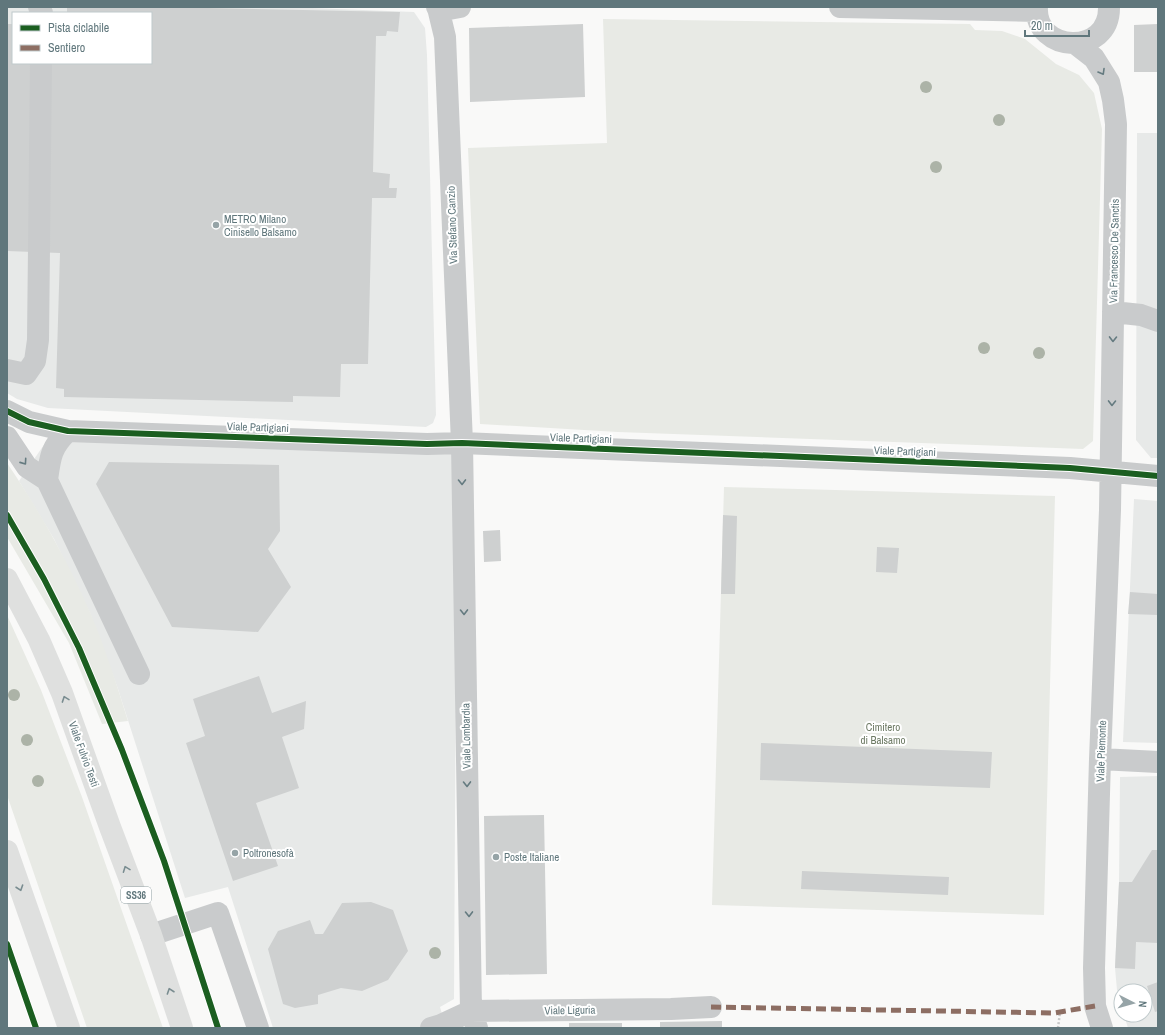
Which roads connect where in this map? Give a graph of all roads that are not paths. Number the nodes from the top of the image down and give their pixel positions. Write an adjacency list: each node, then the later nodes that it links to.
1 (438, 7): 2 (street); 14 (street, Via Stefano Canzio)
2 (460, 7)
3 (840, 7): 5 (street)
4 (1109, 7): 6 (street)
5 (1037, 9): 6 (street)
6 (1076, 44): 8 (street, Via Francesco De Sanctis, one-way to 8)
7 (41, 64): 10 (street)
8 (1113, 312): 9 (street); 15 (street, Via Francesco De Sanctis, one-way to 15)
9 (1158, 321)
10 (7, 370)
11 (7, 411): 12 (street, Viale Partigiani)
12 (68, 431): 14 (street, Viale Partigiani); 17 (street)
13 (7, 437): 17 (street, one-way to 17)
14 (462, 443): 15 (street, Viale Partigiani); 25 (street, Viale Lombardia, one-way to 25)
15 (1110, 472): 16 (street, Viale Partigiani); 20 (street, Viale Piemonte)
16 (1158, 476)
17 (47, 480): 19 (street)
18 (7, 579): 23 (highway, Viale Fulvio Testi / SS36, one-way to 18)
19 (139, 674)
20 (1100, 759): 21 (street); 30 (street, Viale Piemonte)
21 (1158, 762)
22 (7, 851): 26 (highway, one-way to 26)
23 (151, 935): 27 (highway, Viale Fulvio Testi / SS36, one-way to 23); 28 (street)
24 (712, 1007): 25 (street, Viale Liguria)
25 (474, 1020): 29 (street, Viale Liguria)
26 (64, 1027)
27 (182, 1028)
28 (258, 1028)
29 (431, 1028)
30 (1102, 1028)

